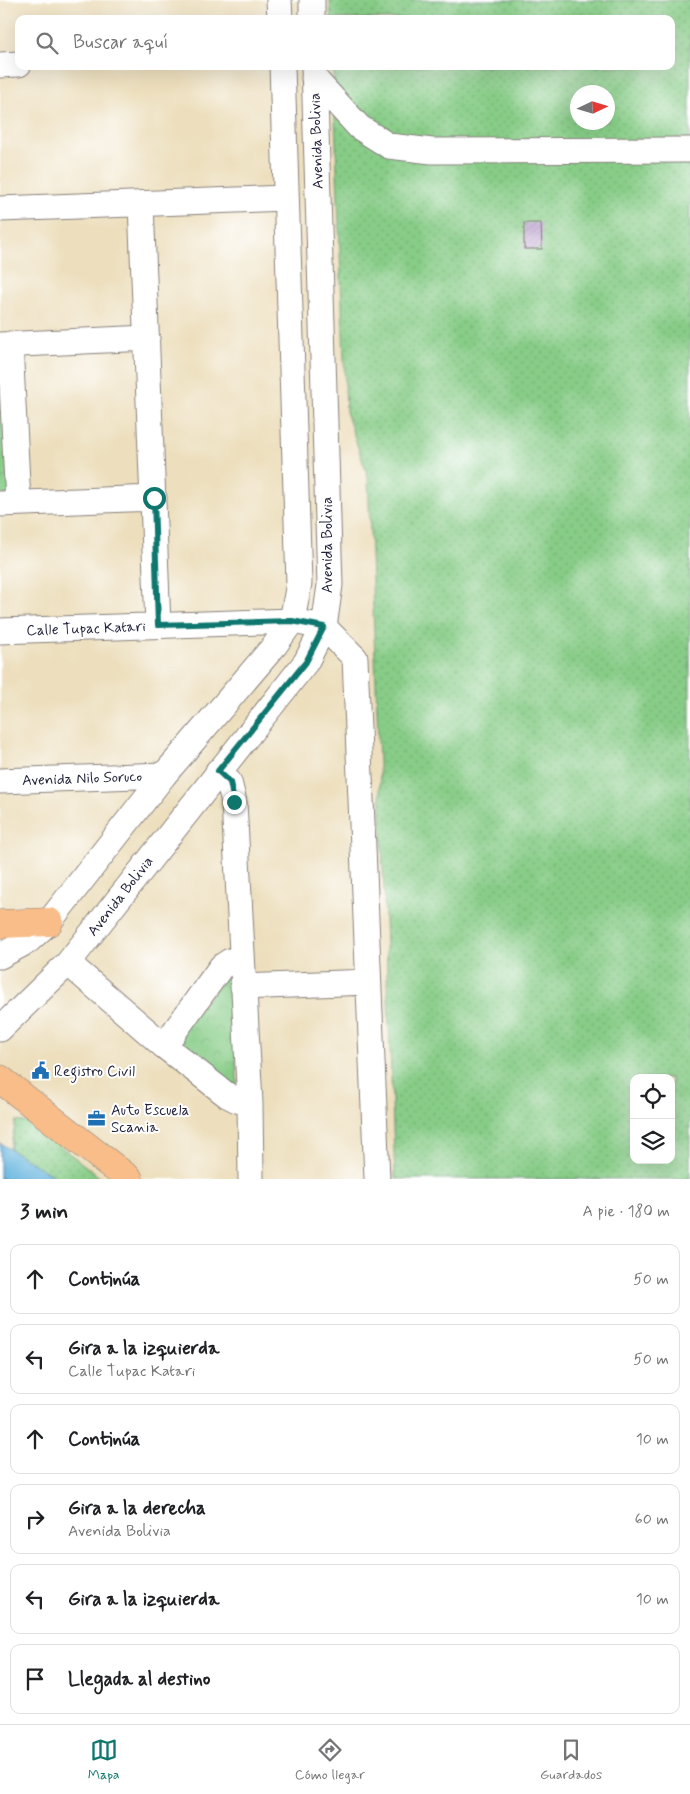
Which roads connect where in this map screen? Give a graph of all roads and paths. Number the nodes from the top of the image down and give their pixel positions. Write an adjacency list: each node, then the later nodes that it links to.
1 (279, 0): 3 (street)
2 (312, 0): 4 (street)
3 (280, 15)
4 (312, 15)
5 (15, 64): 6 (street)
6 (0, 65)
7 (282, 70): 10 (street, Avenida Bolivia)
8 (314, 72): 9 (street); 19 (street, Avenida Bolivia)
9 (690, 150)
10 (285, 198): 11 (street); 17 (street, Avenida Bolivia)
11 (141, 204): 12 (street); 13 (street)
12 (0, 209)
13 (147, 338): 14 (street); 15 (street)
14 (5, 345): 16 (street)
15 (154, 498): 16 (street); 18 (street)
16 (9, 503)
17 (292, 621): 18 (street, Calle Tupac Katari); 19 (street, Calle Tupac Katari); 22 (street, Avenida Bolivia)
18 (158, 625): 20 (street, Calle Tupac Katari)
19 (324, 627): 21 (street, Avenida Bolivia); 29 (street)
20 (0, 631)
21 (218, 771): 27 (street); 28 (street, Avenida Bolivia)
22 (164, 775): 23 (street, Avenida Nilo Soruco); 24 (street, Avenida Bolivia)
23 (0, 780)
24 (49, 922): 25 (main road); 26 (street, Avenida Bolivia)
25 (0, 924)
26 (0, 956)
27 (240, 958): 30 (street); 32 (street)
28 (68, 962): 31 (street, Avenida Bolivia); 32 (street)
29 (368, 982): 30 (street); 37 (street)
30 (243, 987): 34 (street)
31 (0, 1028)
32 (164, 1046): 34 (street)
33 (0, 1079): 35 (main road)
34 (250, 1103): 36 (street)
35 (128, 1179)
36 (251, 1179)
37 (377, 1179)

